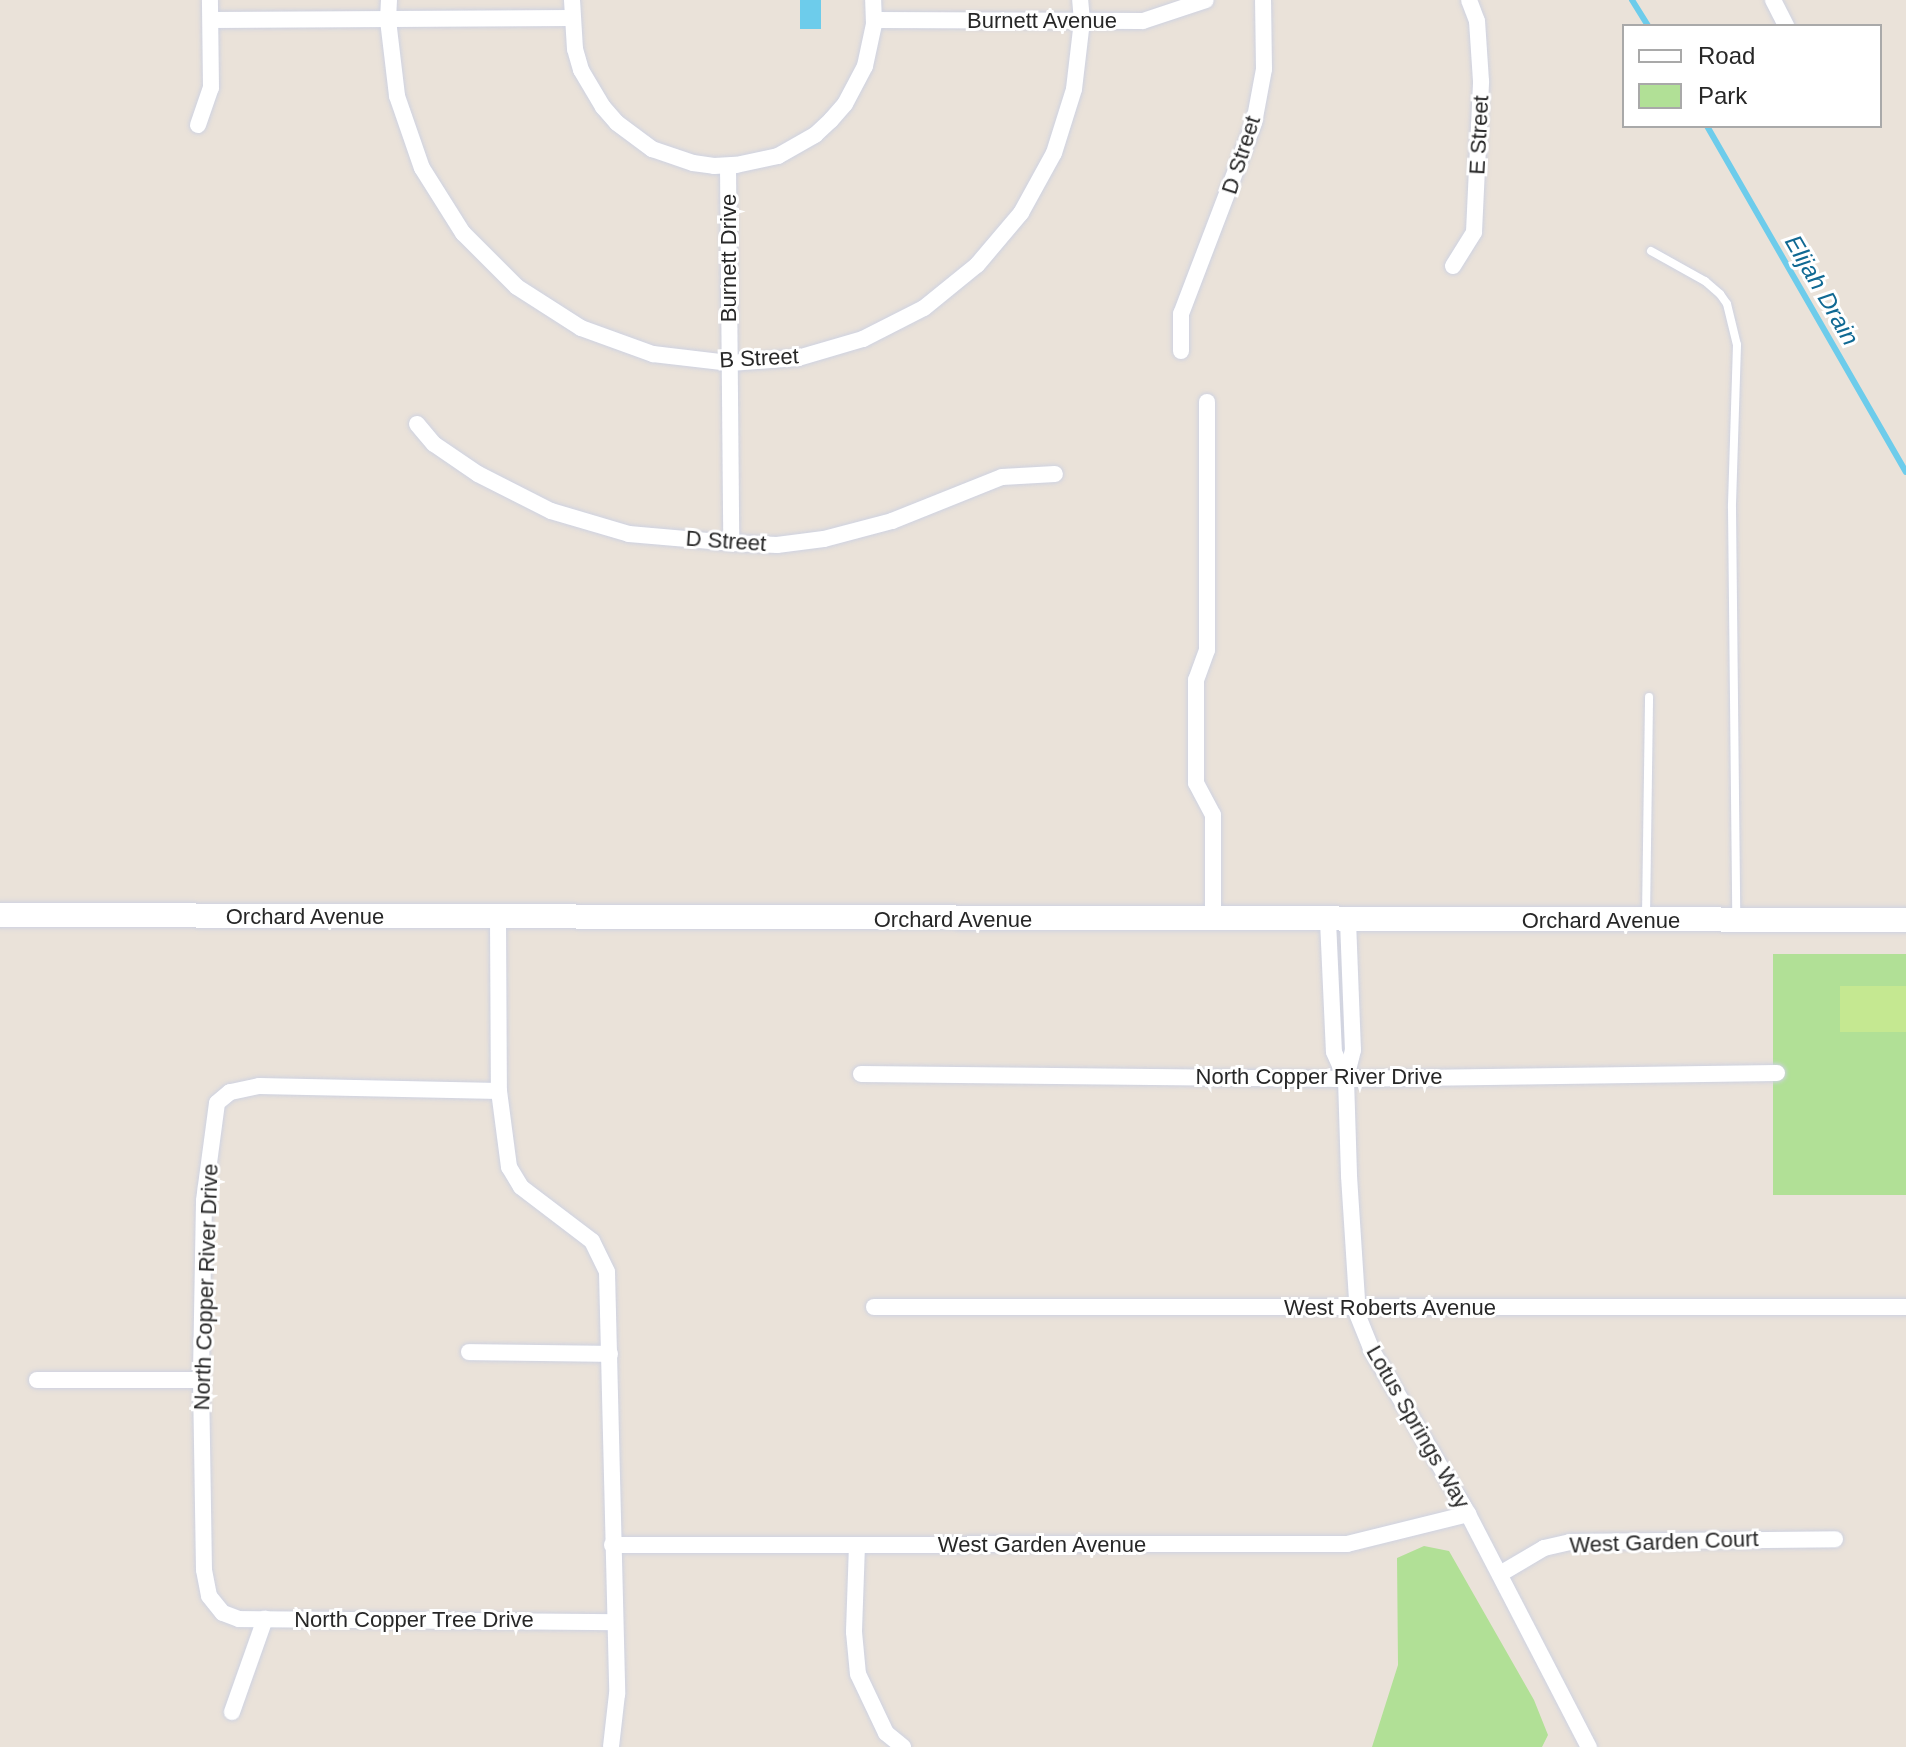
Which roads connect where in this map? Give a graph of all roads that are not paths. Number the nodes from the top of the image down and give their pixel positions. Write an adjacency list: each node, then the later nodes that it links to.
1 (210, 0): 11 (street)
2 (389, 0): 12 (street, B Street)
3 (572, 0): 10 (street)
4 (873, 0): 13 (street)
5 (1080, 0): 14 (street, B Street)
6 (1206, 0): 14 (street, Burnett Avenue)
7 (1263, 0): 20 (street, D Street)
8 (1469, 0): 19 (street, E Street)
9 (1773, 0): 15 (street)
10 (572, 18): 12 (street); 17 (street)
11 (211, 20): 12 (street); 16 (street)
12 (388, 20): 21 (street, B Street)
13 (874, 20): 14 (street, Burnett Avenue); 17 (street)
14 (1082, 21): 21 (street, B Street)
15 (1785, 24)
16 (198, 125)
17 (728, 166): 21 (street, Burnett Drive)
18 (1651, 251): 33 (lane)
19 (1453, 266)
20 (1181, 351)
21 (730, 363): 25 (street, Burnett Drive)
22 (1207, 402): 30 (street)
23 (417, 424): 25 (street, D Street)
24 (1055, 474): 25 (street, D Street)
25 (731, 543)
26 (1649, 697): 32 (lane)
27 (0, 915): 28 (street, Orchard Avenue)
28 (498, 918): 30 (street, Orchard Avenue); 37 (street)
29 (1906, 920): 33 (street, Orchard Avenue)
30 (1213, 921): 31 (street, Orchard Avenue)
31 (1338, 921): 32 (street, Orchard Avenue); 36 (street, Lotus Springs Way)
32 (1646, 921): 33 (street, Orchard Avenue)
33 (1736, 921)
34 (1777, 1073): 36 (street, North Copper River Drive)
35 (861, 1074): 36 (street, North Copper River Drive)
36 (1346, 1079): 40 (street, Lotus Springs Way)
37 (499, 1091): 42 (street); 44 (street, North Copper River Drive)
38 (874, 1307): 40 (street, West Roberts Avenue)
39 (1906, 1307): 40 (street, West Roberts Avenue)
40 (1357, 1308): 45 (street, Lotus Springs Way)
41 (469, 1352): 42 (street)
42 (610, 1354): 47 (street)
43 (37, 1380): 44 (street)
44 (201, 1380): 50 (street, North Copper River Drive)
45 (1468, 1514): 48 (street, West Garden Avenue); 49 (street, Lotus Springs Way)
46 (1835, 1539): 49 (street, West Garden Court)
47 (612, 1545): 48 (street, West Garden Avenue); 51 (street)
48 (857, 1545): 54 (street)
49 (1500, 1574): 55 (street, Lotus Springs Way)
50 (265, 1619): 51 (street, North Copper Tree Drive); 52 (street, North Copper Tree Drive)
51 (613, 1622): 53 (street)
52 (232, 1712)
53 (611, 1747)
54 (903, 1747)
55 (1589, 1747)

